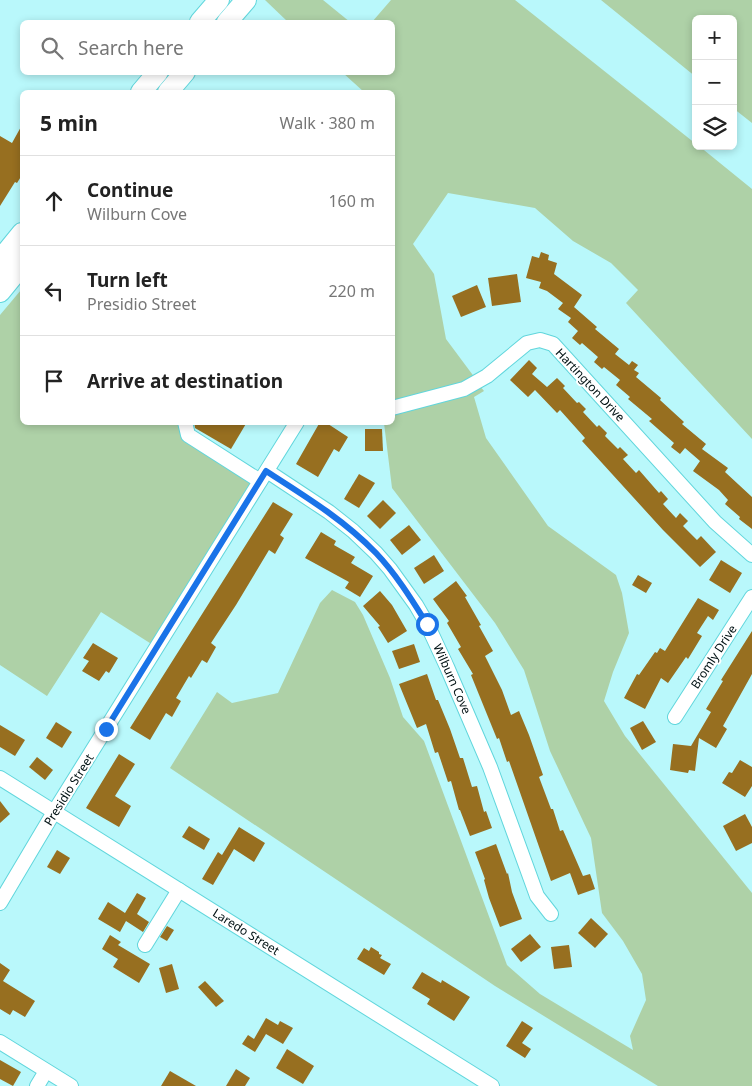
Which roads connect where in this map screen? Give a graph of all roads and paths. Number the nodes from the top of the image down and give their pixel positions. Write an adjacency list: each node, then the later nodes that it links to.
1 (219, 0): 4 (highway)
2 (236, 0): 5 (street)
3 (246, 0): 6 (highway)
4 (202, 20)
5 (219, 20)
6 (229, 20)
7 (155, 75): 10 (highway)
8 (162, 75): 11 (street)
9 (182, 75): 12 (highway)
10 (143, 90)
11 (151, 90)
12 (170, 90)
13 (20, 235): 15 (highway)
14 (20, 247): 17 (street)
15 (0, 260)
16 (20, 267): 18 (highway)
17 (0, 272)
18 (0, 292)
19 (395, 407): 23 (street, Hartington Drive)
20 (186, 425): 22 (street, Wilburn Cove)
21 (295, 425): 22 (street, Presidio Street)
22 (263, 476): 27 (street, Presidio Street); 30 (street, Wilburn Cove)
23 (752, 555)
24 (752, 597): 25 (street, Bromly Drive)
25 (675, 717)
26 (0, 778): 27 (street, Laredo Street)
27 (54, 812): 28 (street, Laredo Street); 29 (street, Presidio Street)
28 (179, 890): 31 (street); 36 (street, Laredo Street)
29 (0, 903)
30 (551, 914)
31 (145, 945)
32 (0, 1042): 33 (street)
33 (46, 1071): 34 (street); 35 (street)
34 (37, 1086)
35 (70, 1086)
36 (492, 1086)

